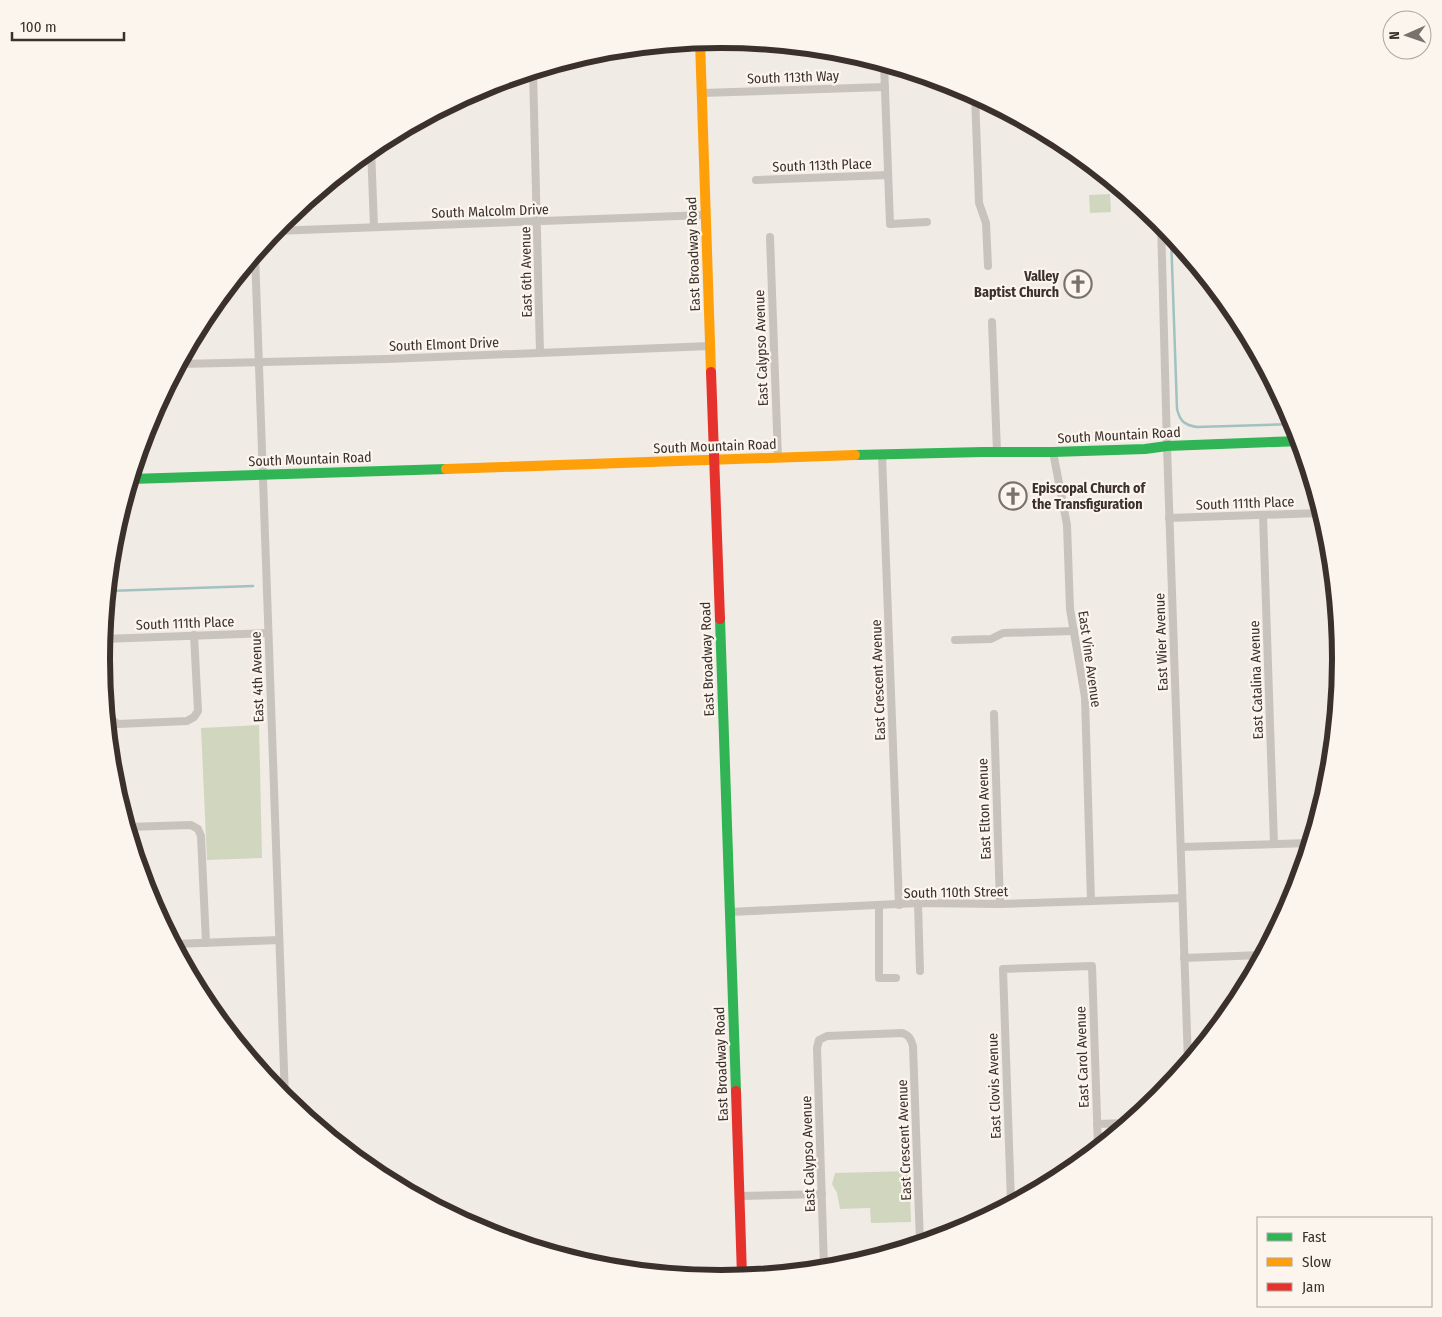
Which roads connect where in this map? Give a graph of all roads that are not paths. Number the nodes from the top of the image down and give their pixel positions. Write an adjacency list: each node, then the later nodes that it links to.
1 (700, 49): 5 (main road, East Broadway Road)
2 (884, 70): 4 (street)
3 (533, 77): 11 (street, East 6th Avenue)
4 (885, 87): 5 (street, South 113th Way); 8 (street)
5 (702, 93): 10 (main road, East Broadway Road)
6 (975, 104): 18 (street)
7 (371, 158): 13 (street)
8 (888, 175): 9 (street, South 113th Place); 12 (street)
9 (756, 180)
10 (706, 215): 11 (street, South Malcolm Drive); 20 (main road, East Broadway Road)
11 (538, 222): 13 (street, South Malcolm Drive); 21 (street, East 6th Avenue)
12 (927, 222)
13 (374, 227): 14 (street, South Malcolm Drive)
14 (285, 231)
15 (1161, 235): 25 (street, East Wier Avenue)
16 (770, 237): 29 (street, East Calypso Avenue)
17 (255, 264): 22 (street, East 4th Avenue)
18 (988, 266)
19 (992, 322): 26 (street)
20 (710, 346): 21 (street, South Elmont Drive); 30 (main road, East Broadway Road)
21 (540, 353): 22 (street, South Elmont Drive)
22 (259, 361): 23 (street, South Elmont Drive); 31 (street, East 4th Avenue)
23 (186, 364)
24 (1292, 441): 25 (main road, South Mountain Road)
25 (1167, 446): 27 (main road, South Mountain Road); 35 (street, East Wier Avenue)
26 (997, 452): 27 (main road, South Mountain Road); 28 (main road, South Mountain Road)
27 (1053, 452): 36 (street, East Vine Avenue)
28 (882, 455): 29 (main road, South Mountain Road); 52 (street, East Crescent Avenue)
29 (778, 458): 30 (main road, South Mountain Road)
30 (714, 460): 31 (main road, South Mountain Road); 53 (main road, East Broadway Road)
31 (262, 474): 32 (main road, South Mountain Road); 37 (street, East 4th Avenue)
32 (137, 479)
33 (1314, 513): 34 (street, South 111th Place)
34 (1263, 515): 35 (street, South 111th Place); 45 (street, East Catalina Avenue)
35 (1169, 518): 46 (street, East Wier Avenue)
36 (1074, 631): 40 (street); 48 (street, East Vine Avenue)
37 (268, 633): 38 (street, South 111th Place); 54 (street, East 4th Avenue)
38 (194, 635): 39 (street, South 111th Place); 42 (street)
39 (110, 639)
40 (955, 640)
41 (994, 714): 50 (street, East Elton Avenue)
42 (113, 721)
43 (134, 827): 55 (street)
44 (1303, 843): 45 (street)
45 (1274, 844): 46 (street)
46 (1181, 847): 47 (street, East Wier Avenue)
47 (1182, 898): 48 (street, South 110th Street); 58 (street, East Wier Avenue)
48 (1091, 901): 50 (street, South 110th Street)
49 (918, 904): 50 (street, South 110th Street); 52 (street, South 110th Street); 60 (street)
50 (1000, 904)
51 (879, 905): 52 (street, South 110th Street); 53 (street, South 110th Street); 61 (street)
52 (899, 905)
53 (730, 912): 69 (main road, East Broadway Road)
54 (279, 940): 55 (street); 64 (street, East 4th Avenue)
55 (206, 943): 56 (street)
56 (181, 944)
57 (1255, 955): 58 (street)
58 (1184, 958): 63 (street, East Wier Avenue)
59 (1003, 969): 66 (street, East Carol Avenue); 70 (street, East Clovis Avenue)
60 (920, 971)
61 (896, 978)
62 (819, 1040): 68 (street, East Calypso Avenue); 71 (street, East Crescent Avenue)
63 (1188, 1052)
64 (284, 1086)
65 (1117, 1123): 66 (street)
66 (1097, 1124): 67 (street, East Carol Avenue)
67 (1098, 1139)
68 (822, 1194): 69 (street); 72 (street, East Calypso Avenue)
69 (740, 1196): 73 (main road, East Broadway Road)
70 (1010, 1196)
71 (920, 1236)
72 (824, 1260)
73 (742, 1269)

